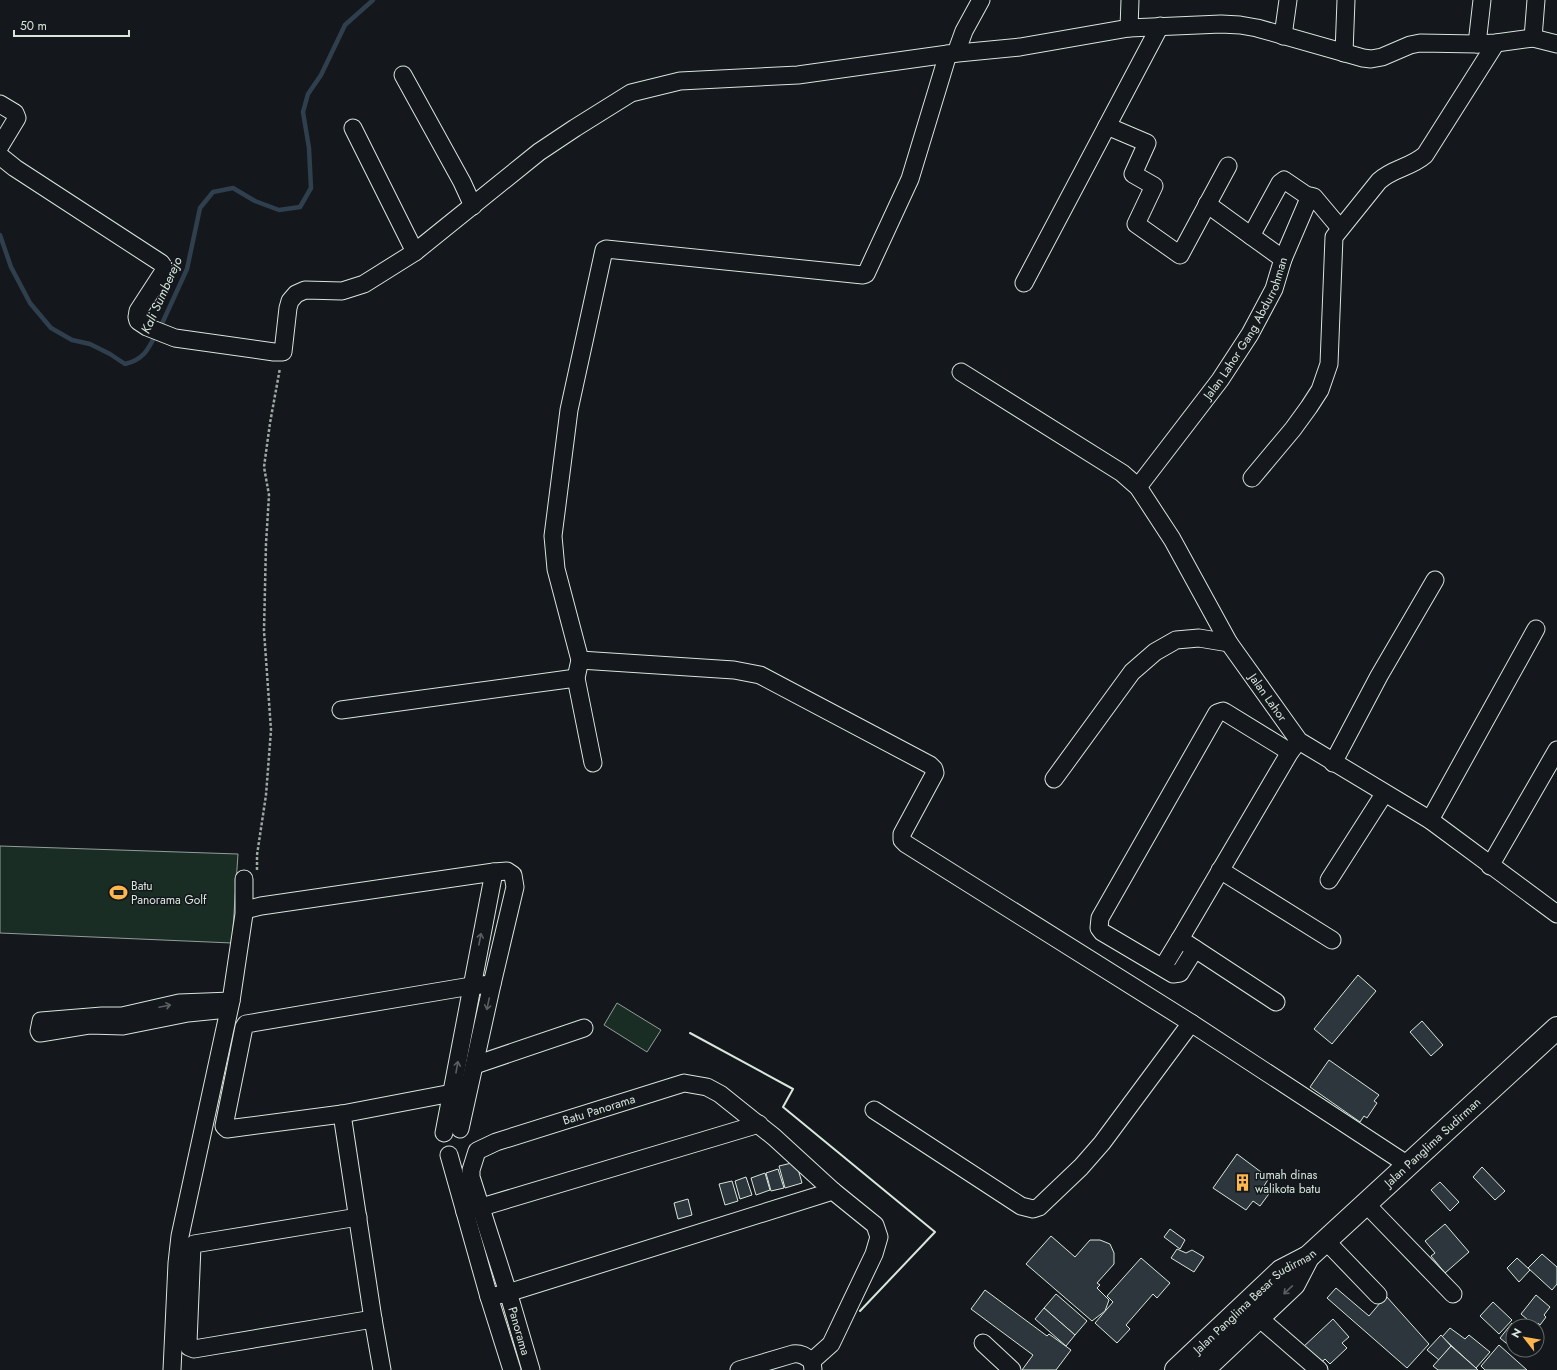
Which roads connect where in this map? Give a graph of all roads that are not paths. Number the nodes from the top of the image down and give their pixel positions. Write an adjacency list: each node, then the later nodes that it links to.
1 (981, 0): 14 (street)
2 (1130, 0): 8 (street)
3 (1288, 0): 9 (street)
4 (1346, 0): 15 (street)
5 (1482, 0): 12 (street)
6 (1536, 0): 10 (street)
7 (1160, 26): 8 (street); 9 (street); 18 (street)
8 (1129, 28): 14 (street)
9 (1283, 36): 15 (street)
10 (1533, 38): 11 (street); 13 (street)
11 (1496, 43): 12 (street); 26 (street)
12 (1477, 44): 15 (street)
13 (1557, 44)
14 (952, 53): 25 (street); 37 (street)
15 (1344, 53)
16 (403, 75): 25 (street)
17 (0, 104): 20 (street)
18 (1107, 126): 24 (street); 30 (street)
19 (354, 128): 28 (street)
20 (0, 146)
21 (0, 156): 28 (street)
22 (1228, 166): 24 (street)
23 (1309, 197): 26 (street); 27 (street); 29 (street, Jalan Lahor Gang Abdurrohman)
24 (1207, 204): 27 (street)
25 (473, 206): 28 (street)
26 (1340, 228): 32 (street)
27 (1251, 236): 29 (street)
28 (415, 252)
29 (1283, 260): 33 (street, Jalan Lahor Gang Abdurrohman)
30 (1024, 283)
31 (961, 372): 33 (street, Jalan Lahor)
32 (1252, 478)
33 (1138, 487): 36 (street, Jalan Lahor)
34 (1435, 580): 43 (street)
35 (1536, 629): 46 (street)
36 (1229, 642): 40 (street, Jalan Lahor); 44 (street)
37 (580, 660): 38 (street); 62 (street)
38 (576, 678): 39 (street); 42 (street)
39 (341, 710)
40 (1295, 747): 43 (street, Jalan Lahor); 48 (street); 57 (street)
41 (1557, 750): 47 (street)
42 (593, 763)
43 (1333, 763): 45 (street, Jalan Lahor)
44 (1054, 779)
45 (1384, 794): 46 (street, Jalan Lahor); 51 (street)
46 (1430, 820): 47 (street, Jalan Lahor)
47 (1490, 866): 53 (street, Jalan Lahor)
48 (1220, 870): 54 (street); 55 (street)
49 (494, 872): 52 (street); 58 (street); 59 (street, one-way to 49)
50 (250, 877): 52 (street)
51 (1329, 880)
52 (245, 910): 61 (street)
53 (1557, 914)
54 (1180, 939): 56 (street); 57 (street)
55 (1332, 940)
56 (1195, 949): 57 (street); 60 (street)
57 (1163, 968)
58 (492, 984): 59 (street); 65 (street, one-way to 65)
59 (471, 986): 66 (street, one-way to 59); 68 (street)
60 (1276, 1002)
61 (230, 1005): 61 (street, one-way to 61); 89 (street)
62 (1190, 1023): 67 (street); 74 (street)
63 (584, 1028): 65 (street)
64 (1557, 1028): 74 (main road, Jalan Panglima Sudirman)
65 (475, 1065): 70 (street)
66 (452, 1092): 68 (street); 71 (street)
67 (874, 1110)
68 (342, 1114): 78 (street)
69 (759, 1124): 72 (street, Batu Panorama); 75 (street, Batu Panorama); 77 (street)
70 (460, 1129): 71 (street); 72 (street)
71 (444, 1133): 73 (street)
72 (473, 1147): 73 (street); 77 (street)
73 (449, 1155): 77 (street)
74 (1408, 1165): 76 (main road, Jalan Panglima Sudirman)
75 (833, 1191): 81 (street); 88 (street, Batu Panorama)
76 (1366, 1204): 79 (main road, Jalan Panglima Sudirman); 82 (street)
77 (473, 1209): 81 (street); 84 (street)
78 (358, 1217): 86 (street); 86 (street)
79 (1326, 1241): 80 (main road, Jalan Panglima Sudirman); 83 (street)
80 (1308, 1258): 85 (main road, Jalan Panglima Besar Sudirman, one-way to 85); 95 (main road, Jalan Panglima Besar Sudirman)
81 (508, 1293): 84 (street); 92 (street, Panorama)
82 (1453, 1294)
83 (1378, 1295)
84 (489, 1297): 91 (street)
85 (1259, 1318): 96 (main road, Jalan Panglima Besar Sudirman); 97 (street)
86 (373, 1319): 90 (street)
87 (983, 1343): 94 (street)
88 (812, 1366): 93 (street)
89 (172, 1370)
90 (382, 1370)
91 (512, 1370)
92 (531, 1370)
93 (739, 1370)
94 (1012, 1370)
95 (1176, 1370)
96 (1203, 1370)
97 (1319, 1370)

